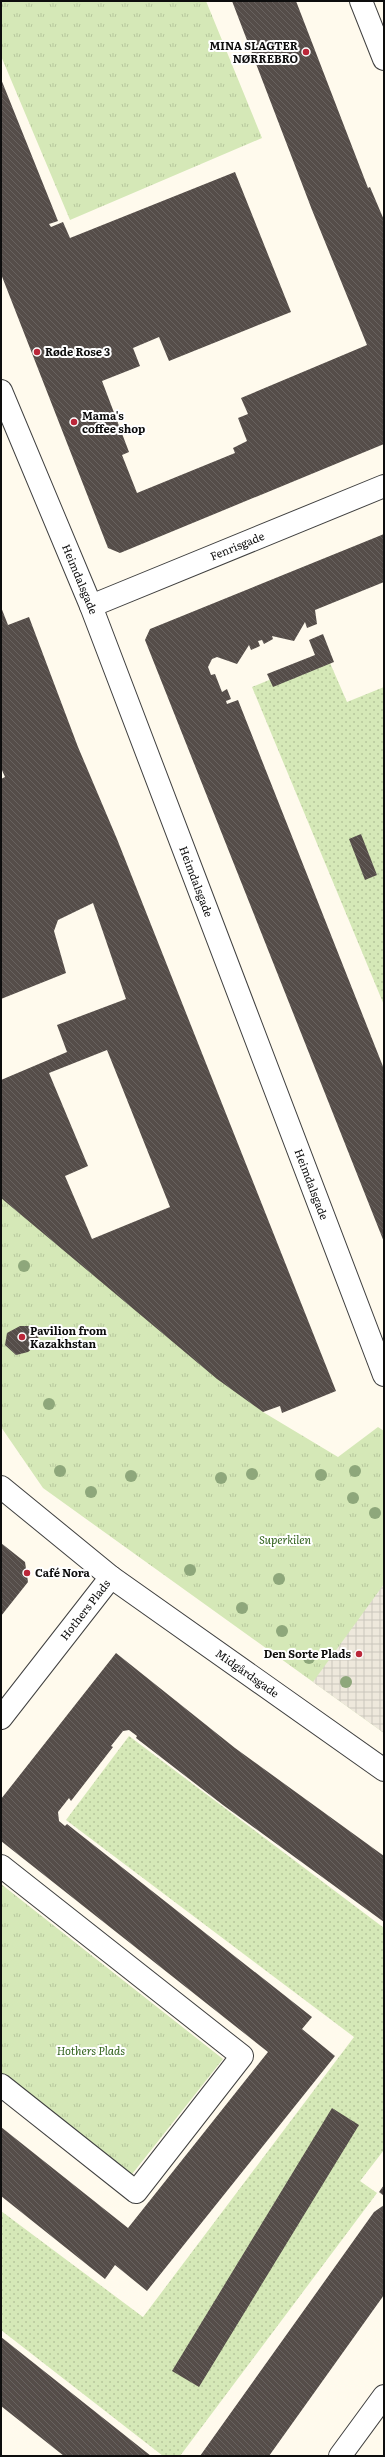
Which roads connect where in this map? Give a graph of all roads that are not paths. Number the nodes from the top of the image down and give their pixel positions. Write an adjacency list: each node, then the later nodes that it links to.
1 (361, 1): 2 (street)
2 (384, 59)
3 (1, 391): 5 (street, Heimdalsgade)
4 (384, 486): 5 (street, Fenrisgade)
5 (90, 606): 6 (street, Heimdalsgade)
6 (384, 1375)
7 (1, 1487): 8 (street, Hothers Plads)
8 (111, 1577): 9 (street, Hothers Plads); 10 (street, Midgårdsgade)
9 (1, 1718)
10 (384, 1770)
11 (1, 1866): 12 (street)
12 (1, 2085)
13 (384, 2396): 14 (street)
14 (340, 2456)

